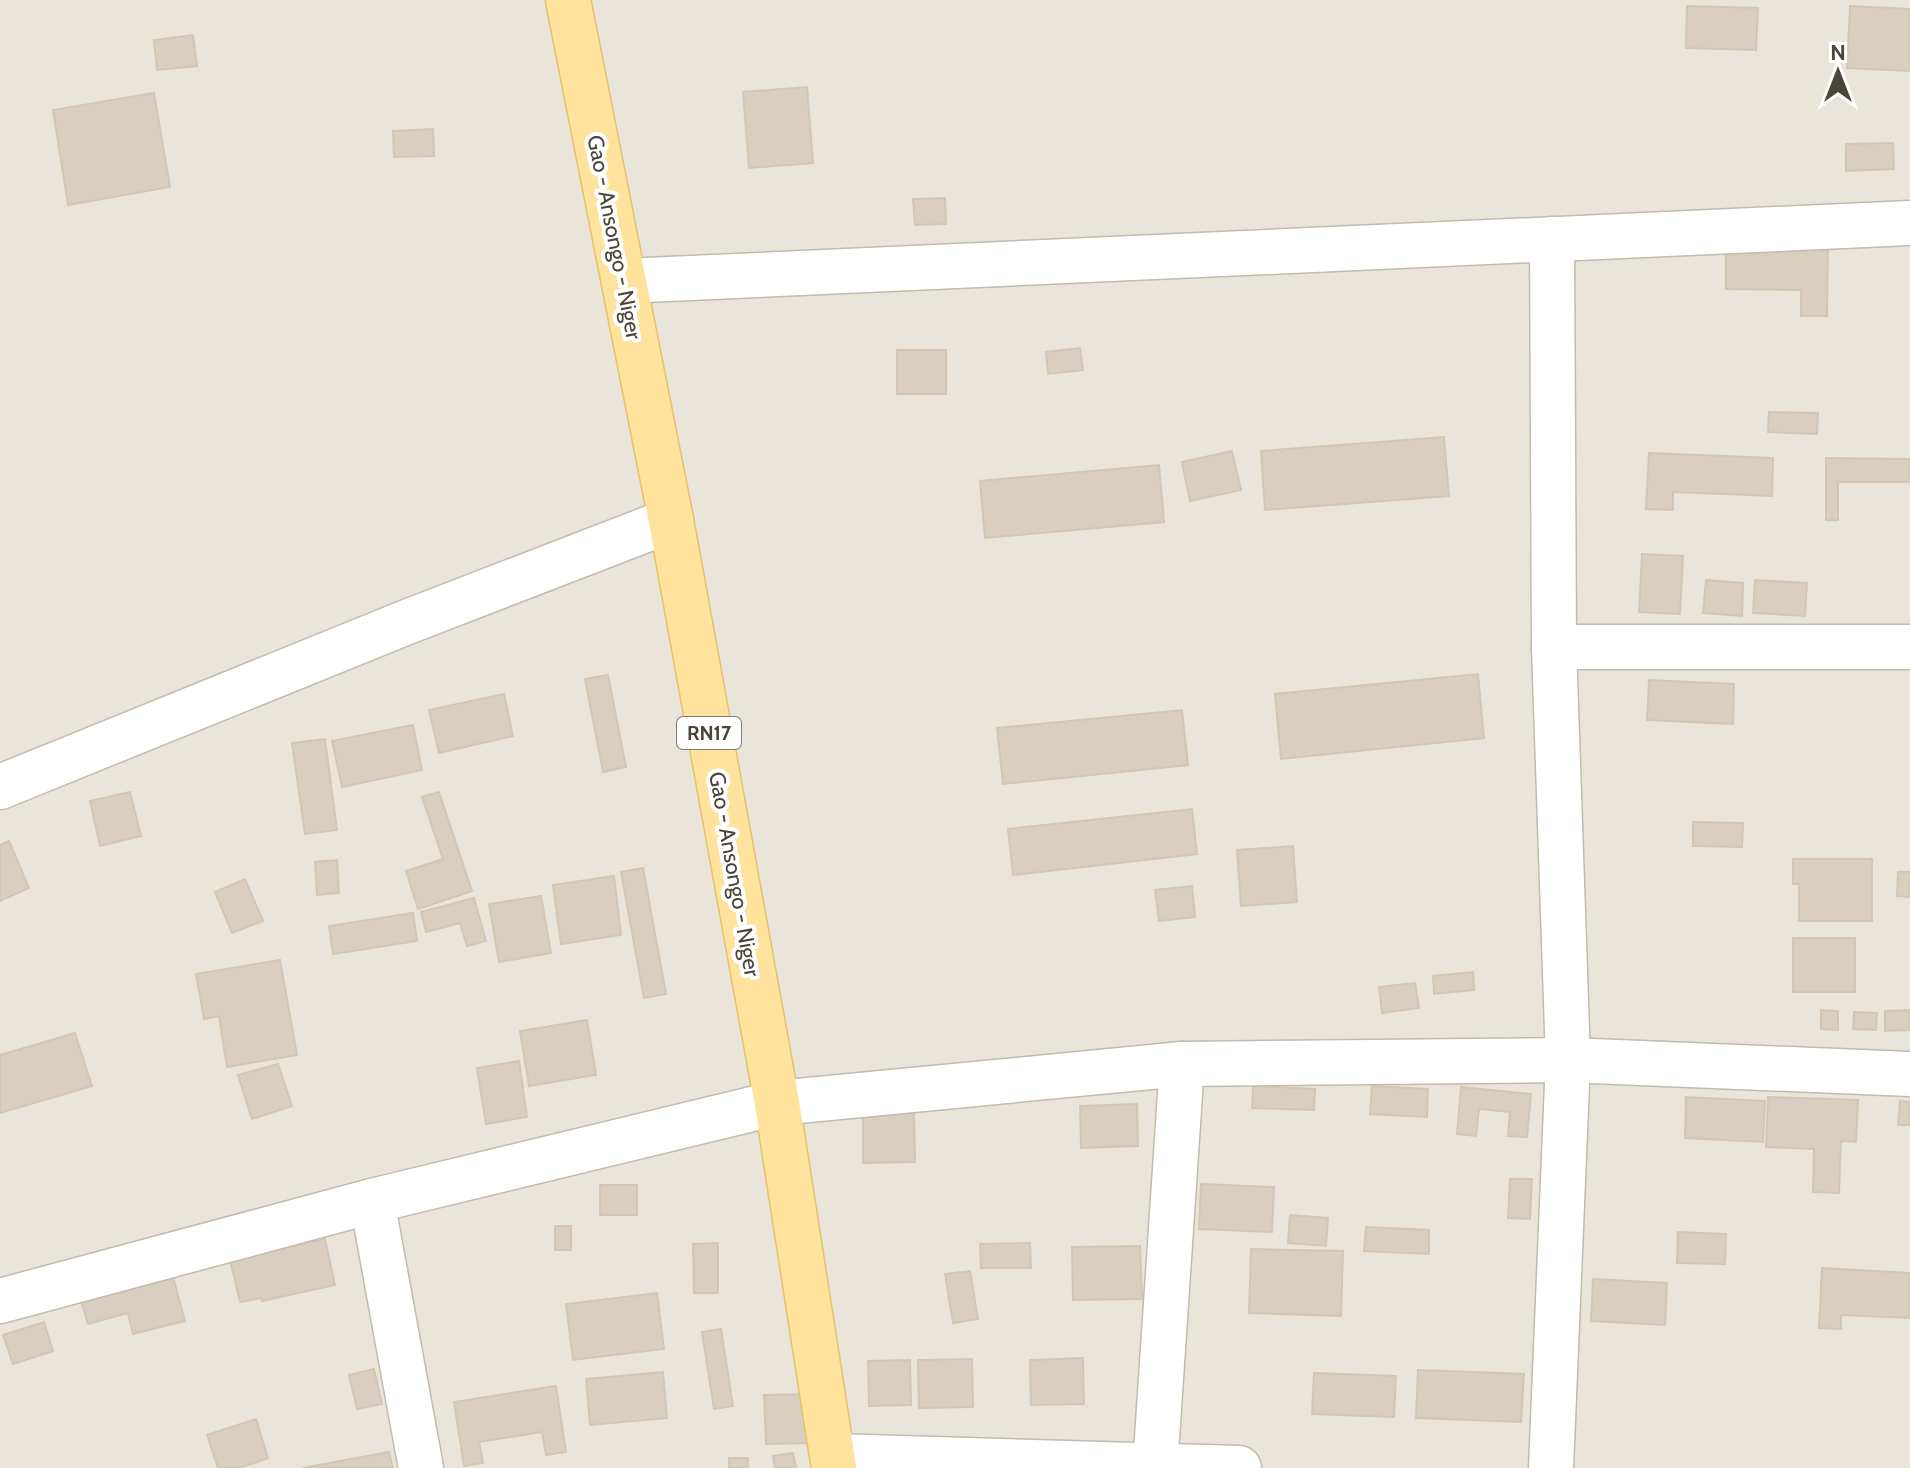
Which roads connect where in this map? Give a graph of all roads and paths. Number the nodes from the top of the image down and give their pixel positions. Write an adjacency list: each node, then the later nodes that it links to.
1 (568, 0): 4 (main road, Gao - Ansongo - Niger / RN17)
2 (1910, 223): 3 (street)
3 (1552, 239): 4 (street); 6 (street)
4 (624, 281): 5 (main road, Gao - Ansongo - Niger / RN17)
5 (671, 520): 8 (street); 12 (main road, Gao - Ansongo - Niger / RN17)
6 (1554, 647): 7 (street); 9 (street)
7 (1910, 647)
8 (0, 787)
9 (1568, 1060): 10 (street); 11 (street); 19 (street)
10 (1182, 1064): 12 (street); 16 (street)
11 (1910, 1074)
12 (777, 1103): 13 (street); 15 (main road, Gao - Ansongo - Niger / RN17)
13 (372, 1201): 14 (street); 17 (street)
14 (0, 1301)
15 (834, 1462): 16 (street)
16 (1155, 1467): 18 (street)
17 (421, 1468)
18 (1239, 1468)
19 (1551, 1468)

